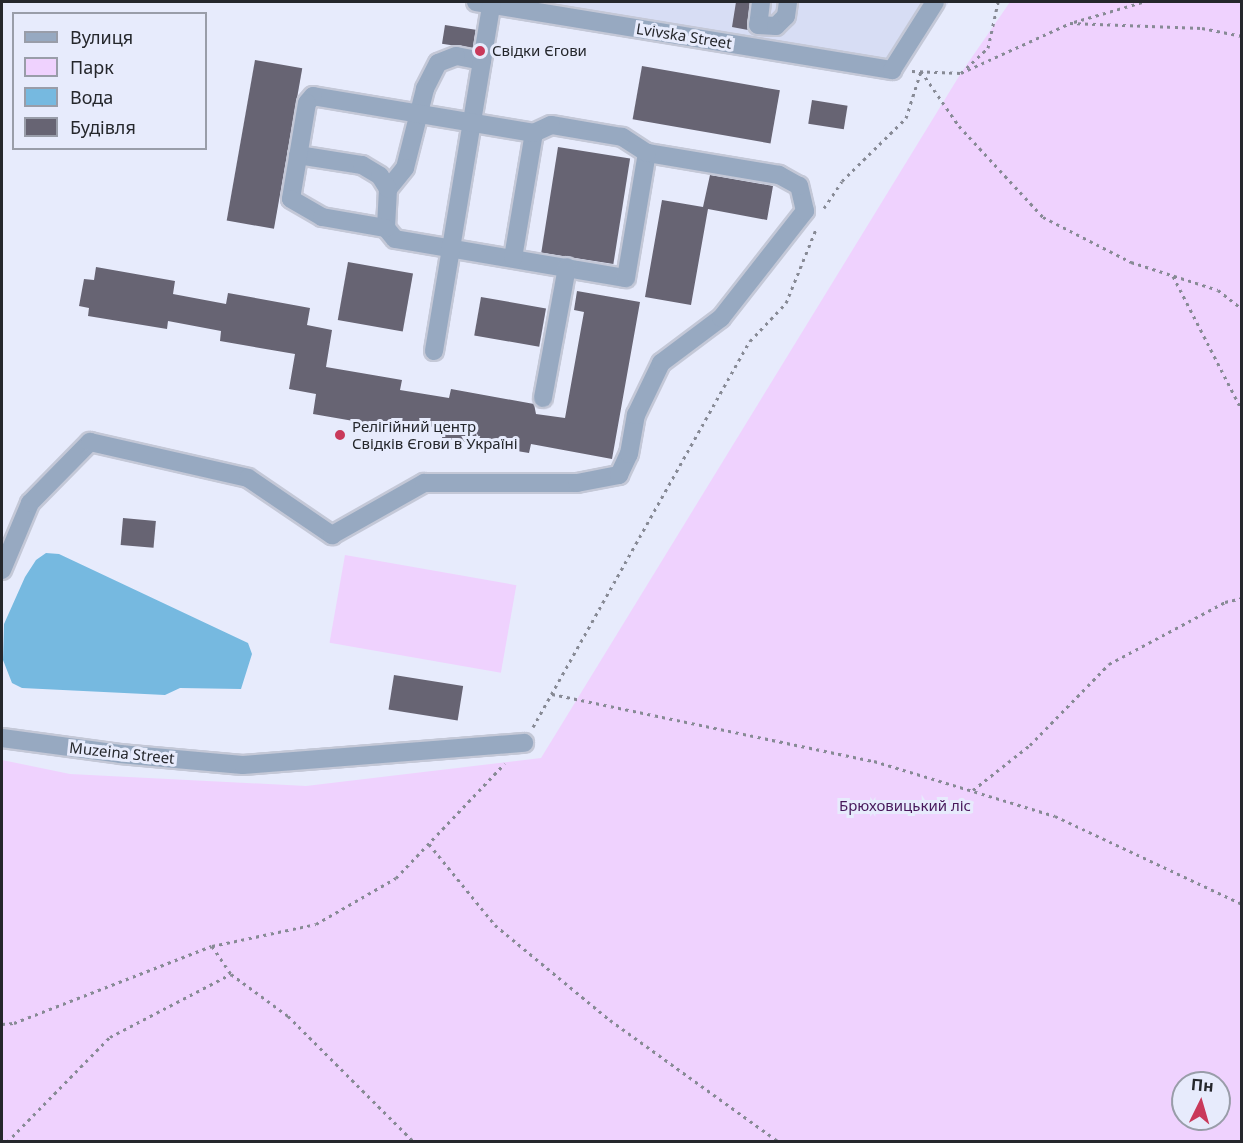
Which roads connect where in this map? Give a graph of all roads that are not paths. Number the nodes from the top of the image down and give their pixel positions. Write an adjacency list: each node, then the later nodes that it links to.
1 (487, 2): 6 (street, Lvivska Street); 7 (street)
2 (760, 2): 5 (street)
3 (788, 2): 5 (street)
4 (935, 2): 6 (street, Lvivska Street)
5 (758, 25): 6 (street)
6 (755, 47)
7 (482, 61): 8 (street); 9 (street)
8 (418, 113): 9 (street); 12 (street); 13 (street)
9 (472, 122): 10 (street); 15 (street)
10 (534, 133): 11 (street); 16 (street)
11 (647, 153): 17 (street); 20 (street)
12 (298, 155): 13 (street); 14 (street)
13 (388, 189): 14 (street)
14 (386, 228): 15 (street)
15 (451, 248): 16 (street); 18 (street)
16 (513, 258): 17 (street)
17 (567, 267): 19 (street)
18 (434, 351)
19 (543, 398)
20 (2, 570)
21 (2, 738): 22 (street, Muzeina Street)
22 (524, 743)

